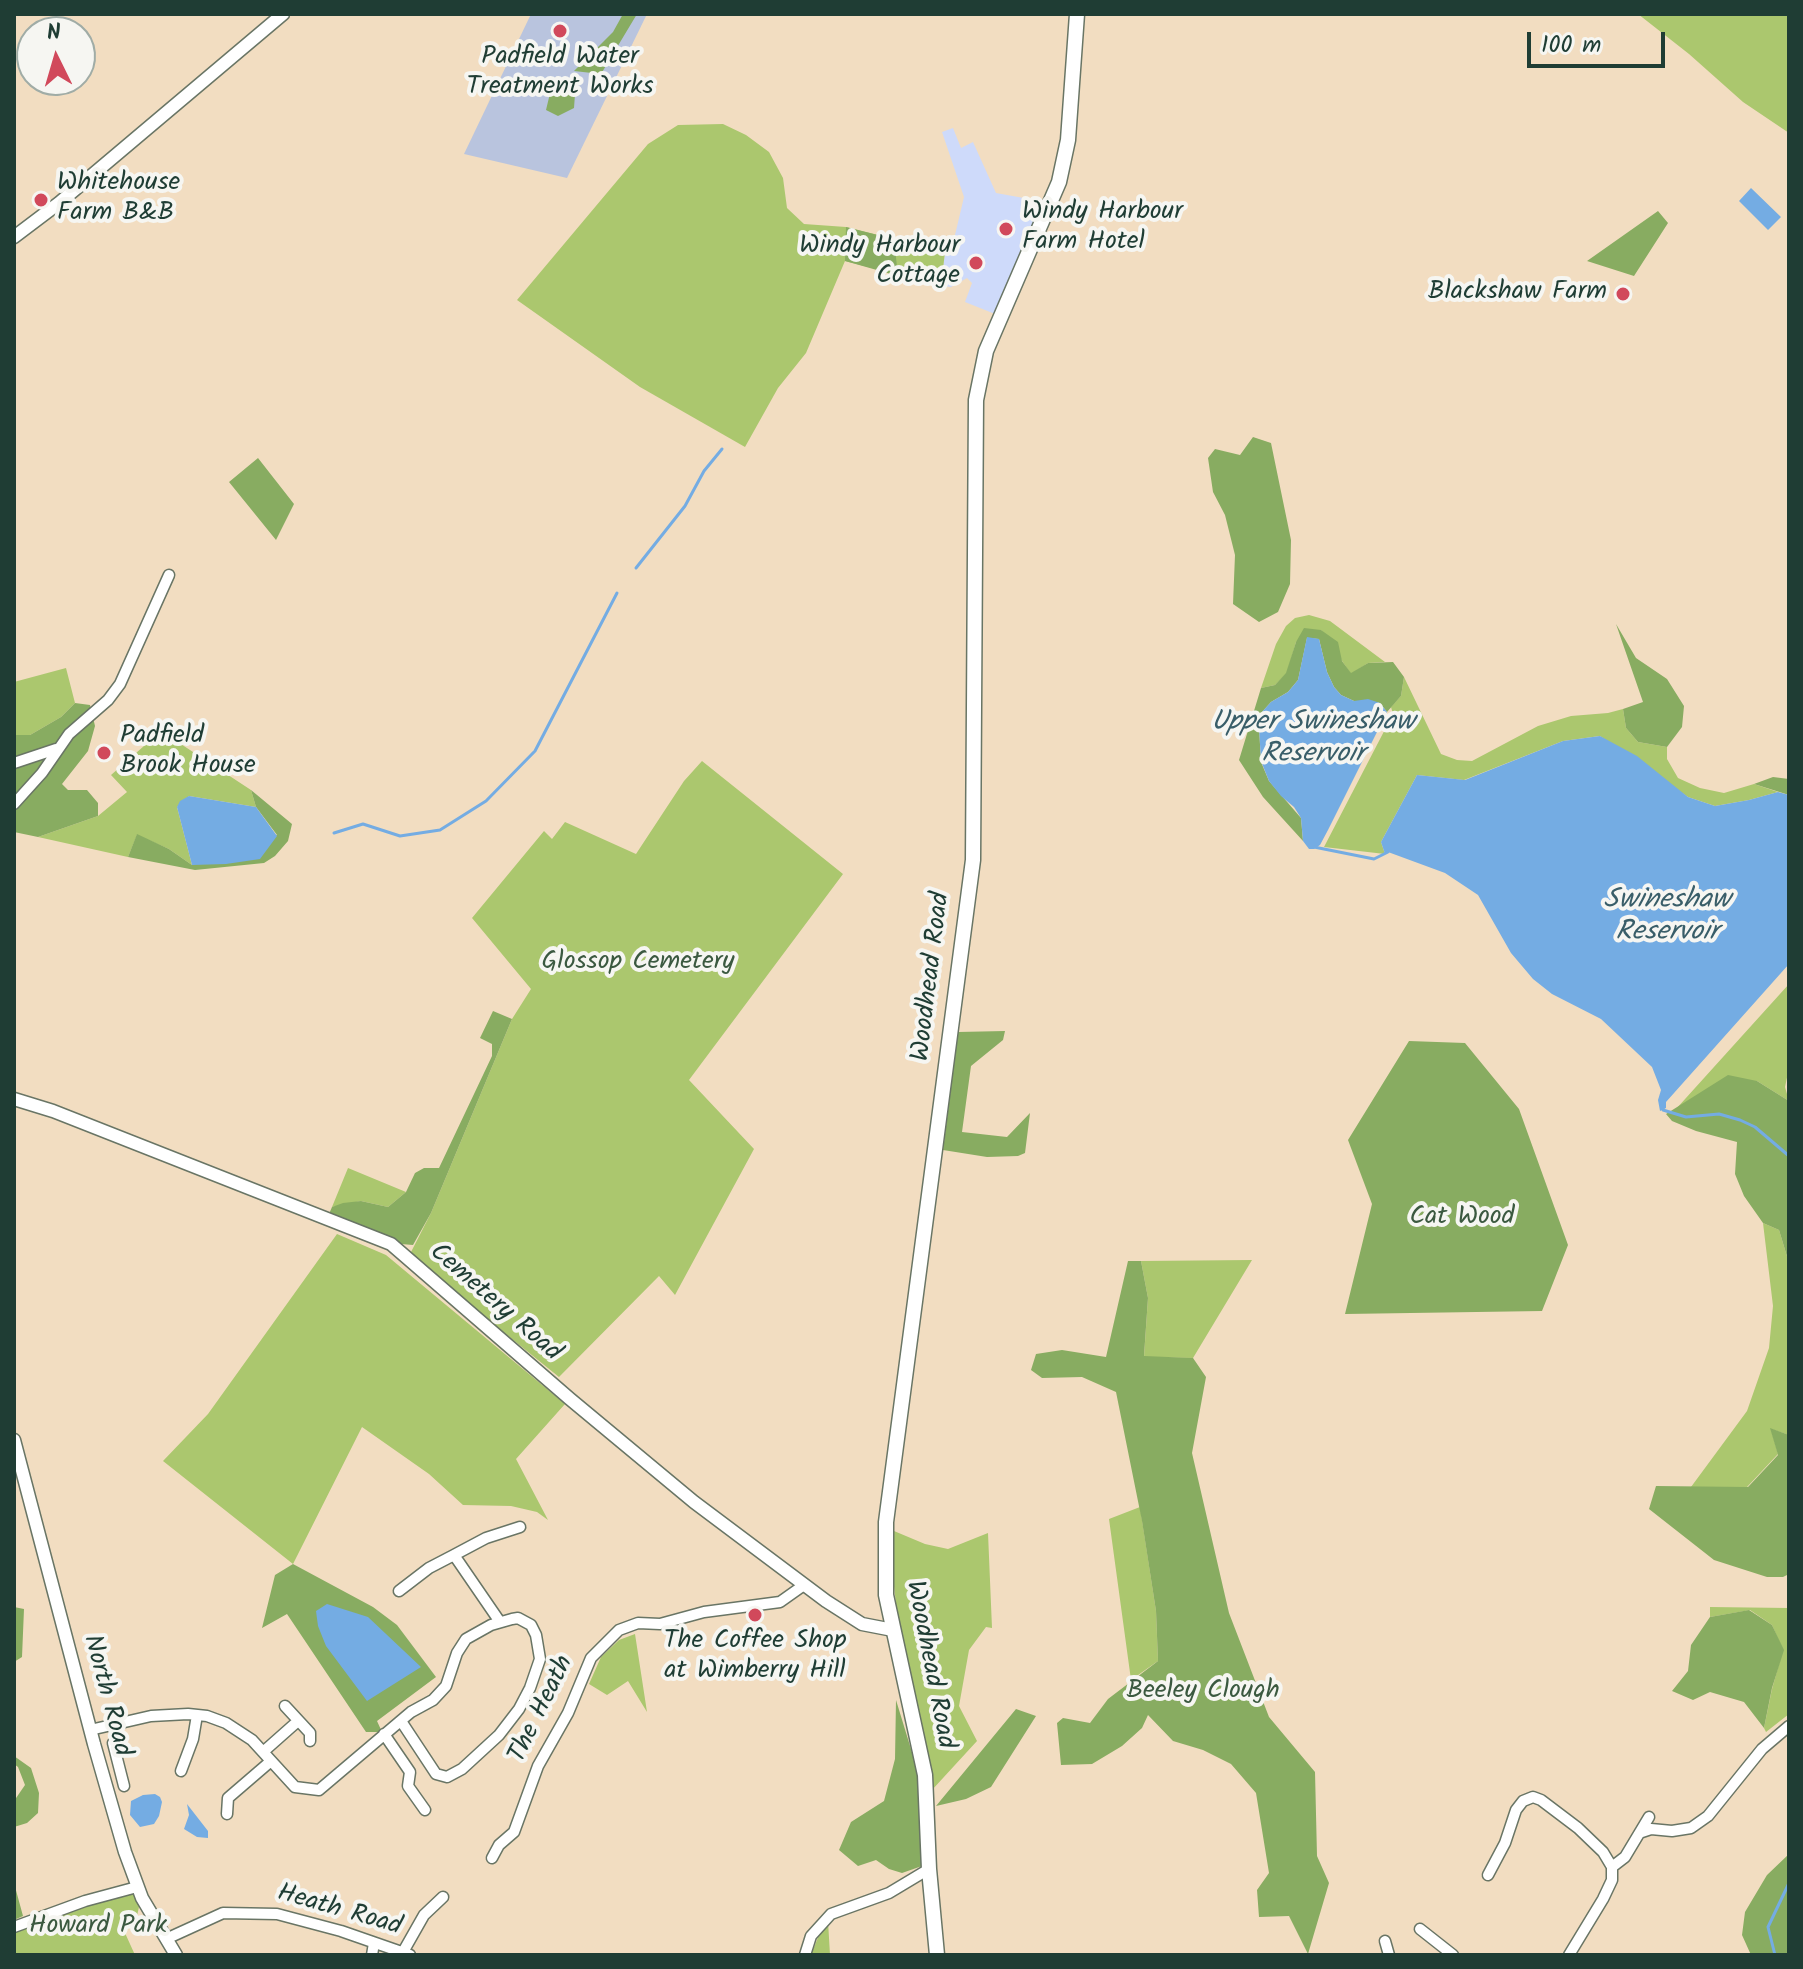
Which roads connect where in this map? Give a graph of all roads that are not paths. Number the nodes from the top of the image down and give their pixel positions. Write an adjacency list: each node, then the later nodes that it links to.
1 (283, 14): 3 (street)
2 (1077, 14): 15 (main road, Woodhead Road)
3 (14, 237)
4 (169, 575): 5 (street)
5 (56, 749): 6 (street); 7 (street)
6 (14, 763)
7 (14, 804)
8 (14, 1099): 12 (street, Cemetery Road)
9 (14, 1440): 21 (street, North Road)
10 (520, 1527): 11 (street)
11 (454, 1555): 13 (street); 14 (street)
12 (804, 1585): 15 (street, Cemetery Road); 37 (street, The Heath)
13 (399, 1591)
14 (500, 1622): 19 (street); 19 (street)
15 (893, 1630): 39 (main road, Woodhead Road)
16 (285, 1706): 18 (street)
17 (197, 1715): 21 (street); 25 (street); 28 (street)
18 (298, 1721): 23 (street); 25 (street)
19 (401, 1721): 22 (street)
20 (1789, 1726): 36 (street)
21 (90, 1730): 29 (street, North Road)
22 (384, 1734): 26 (street); 33 (street)
23 (310, 1741)
24 (113, 1743): 27 (street)
25 (263, 1752): 26 (street)
26 (271, 1761): 32 (street)
27 (119, 1770): 29 (street); 31 (street)
28 (181, 1771)
29 (102, 1774): 41 (street, North Road)
30 (229, 1782): 32 (street)
31 (124, 1786)
32 (237, 1791): 34 (street)
33 (425, 1810)
34 (227, 1814)
35 (1649, 1817): 36 (street)
36 (1642, 1832): 38 (street)
37 (492, 1858)
38 (1612, 1867): 40 (street); 55 (street)
39 (929, 1869): 51 (street); 52 (main road, Woodhead Road)
40 (1488, 1875)
41 (137, 1887): 43 (street); 45 (street, North Road)
42 (443, 1897): 48 (street)
43 (14, 1927)
44 (1420, 1929): 54 (street)
45 (166, 1939): 47 (street, Heath Road); 49 (street, North Road)
46 (1385, 1941): 53 (street)
47 (374, 1943): 48 (street, Heath Road); 50 (street)
48 (407, 1954)
49 (176, 1955)
50 (372, 1955)
51 (805, 1955)
52 (937, 1955)
53 (1389, 1955)
54 (1453, 1955)
55 (1569, 1955)

